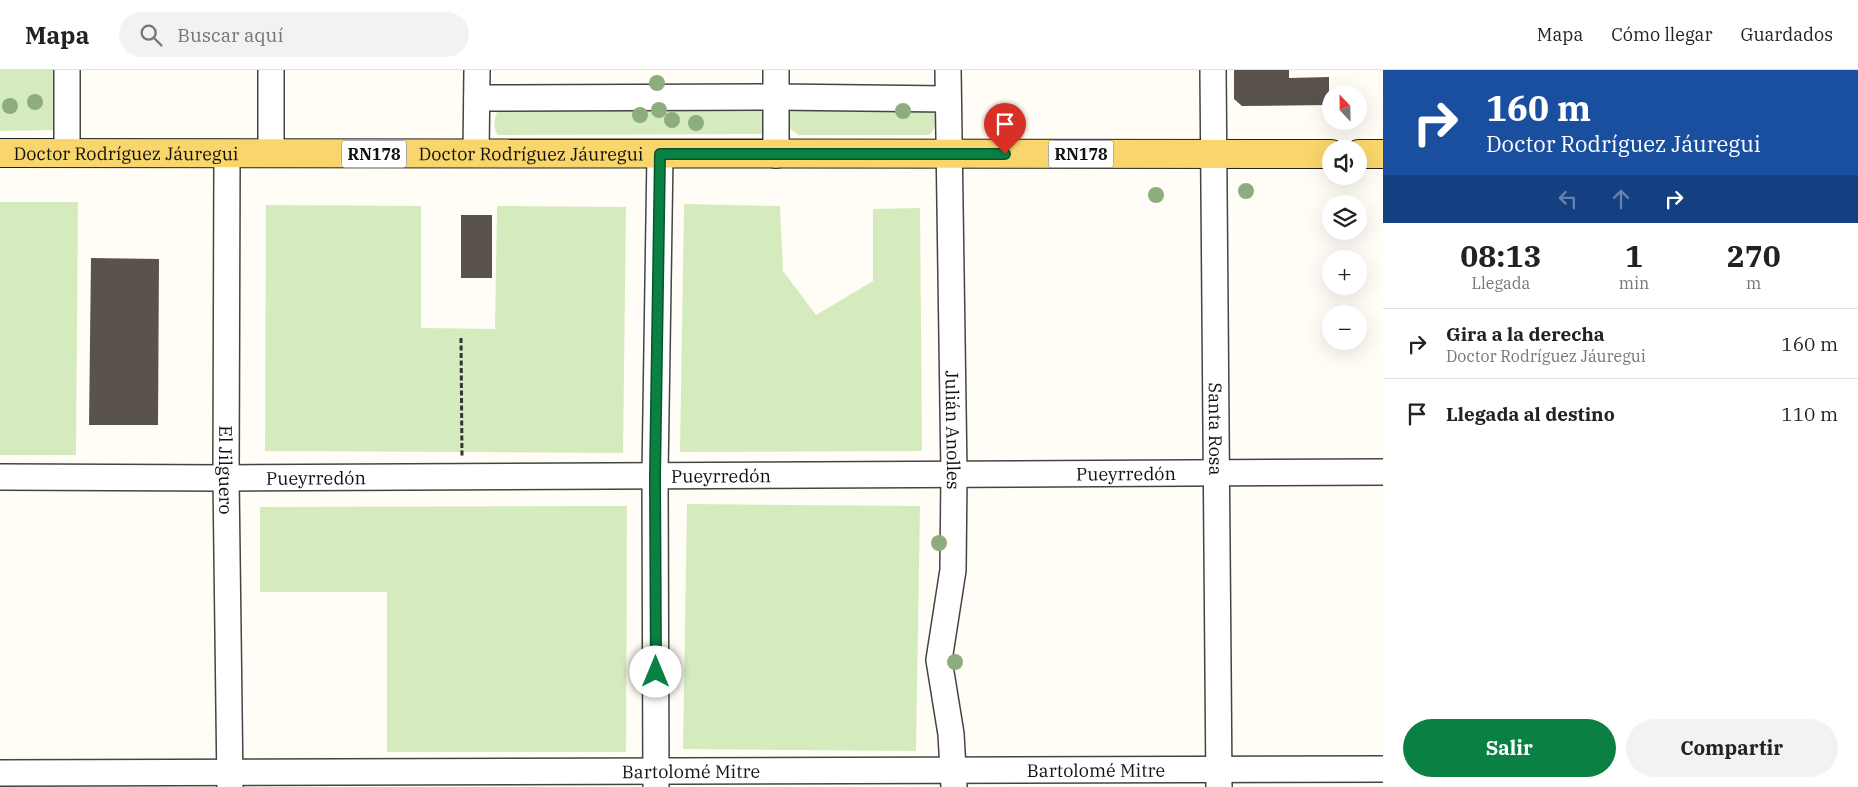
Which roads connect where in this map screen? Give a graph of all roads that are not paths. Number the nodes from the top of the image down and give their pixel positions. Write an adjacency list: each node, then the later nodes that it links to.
1 (68, 70): 12 (street)
2 (271, 70): 14 (street)
3 (477, 70): 8 (street)
4 (776, 70): 7 (street)
5 (948, 70): 9 (street, Julián Anolles)
6 (1213, 70): 10 (street, Santa Rosa)
7 (776, 97): 8 (street); 9 (street); 21 (street)
8 (477, 98): 15 (street)
9 (948, 99): 17 (street, Julián Anolles)
10 (1214, 153): 17 (main road, Doctor Rodríguez Jáuregui / RN178); 18 (main road, Doctor Rodríguez Jáuregui / RN178); 24 (street, Santa Rosa)
11 (0, 154): 12 (main road, Doctor Rodríguez Jáuregui / RN178)
12 (67, 154): 13 (main road, Doctor Rodríguez Jáuregui / RN178)
13 (227, 154): 14 (main road, Doctor Rodríguez Jáuregui / RN178); 27 (street, El Jilguero)
14 (272, 154): 15 (main road, Doctor Rodríguez Jáuregui / RN178)
15 (476, 154): 16 (main road, Doctor Rodríguez Jáuregui / RN178)
16 (660, 154): 21 (main road, Doctor Rodríguez Jáuregui / RN178); 25 (street)
17 (948, 154): 21 (main road, Doctor Rodríguez Jáuregui / RN178); 23 (street, Julián Anolles)
18 (1322, 154)
19 (1367, 154): 20 (main road)
20 (1383, 154)
21 (776, 155)
22 (1383, 472): 24 (street, Pueyrredón)
23 (954, 474): 24 (street, Pueyrredón); 25 (street, Pueyrredón); 32 (street, Julián Anolles)
24 (1215, 474): 30 (street, Santa Rosa)
25 (655, 476): 27 (street, Pueyrredón); 31 (street)
26 (0, 477): 27 (street, Pueyrredón)
27 (226, 478): 33 (street, El Jilguero)
28 (1383, 769): 30 (street, Bartolomé Mitre)
29 (0, 773): 33 (street, Bartolomé Mitre)
30 (1218, 778): 32 (street, Bartolomé Mitre)
31 (656, 779): 32 (street, Bartolomé Mitre); 33 (street, Bartolomé Mitre)
32 (954, 779)
33 (230, 780)

